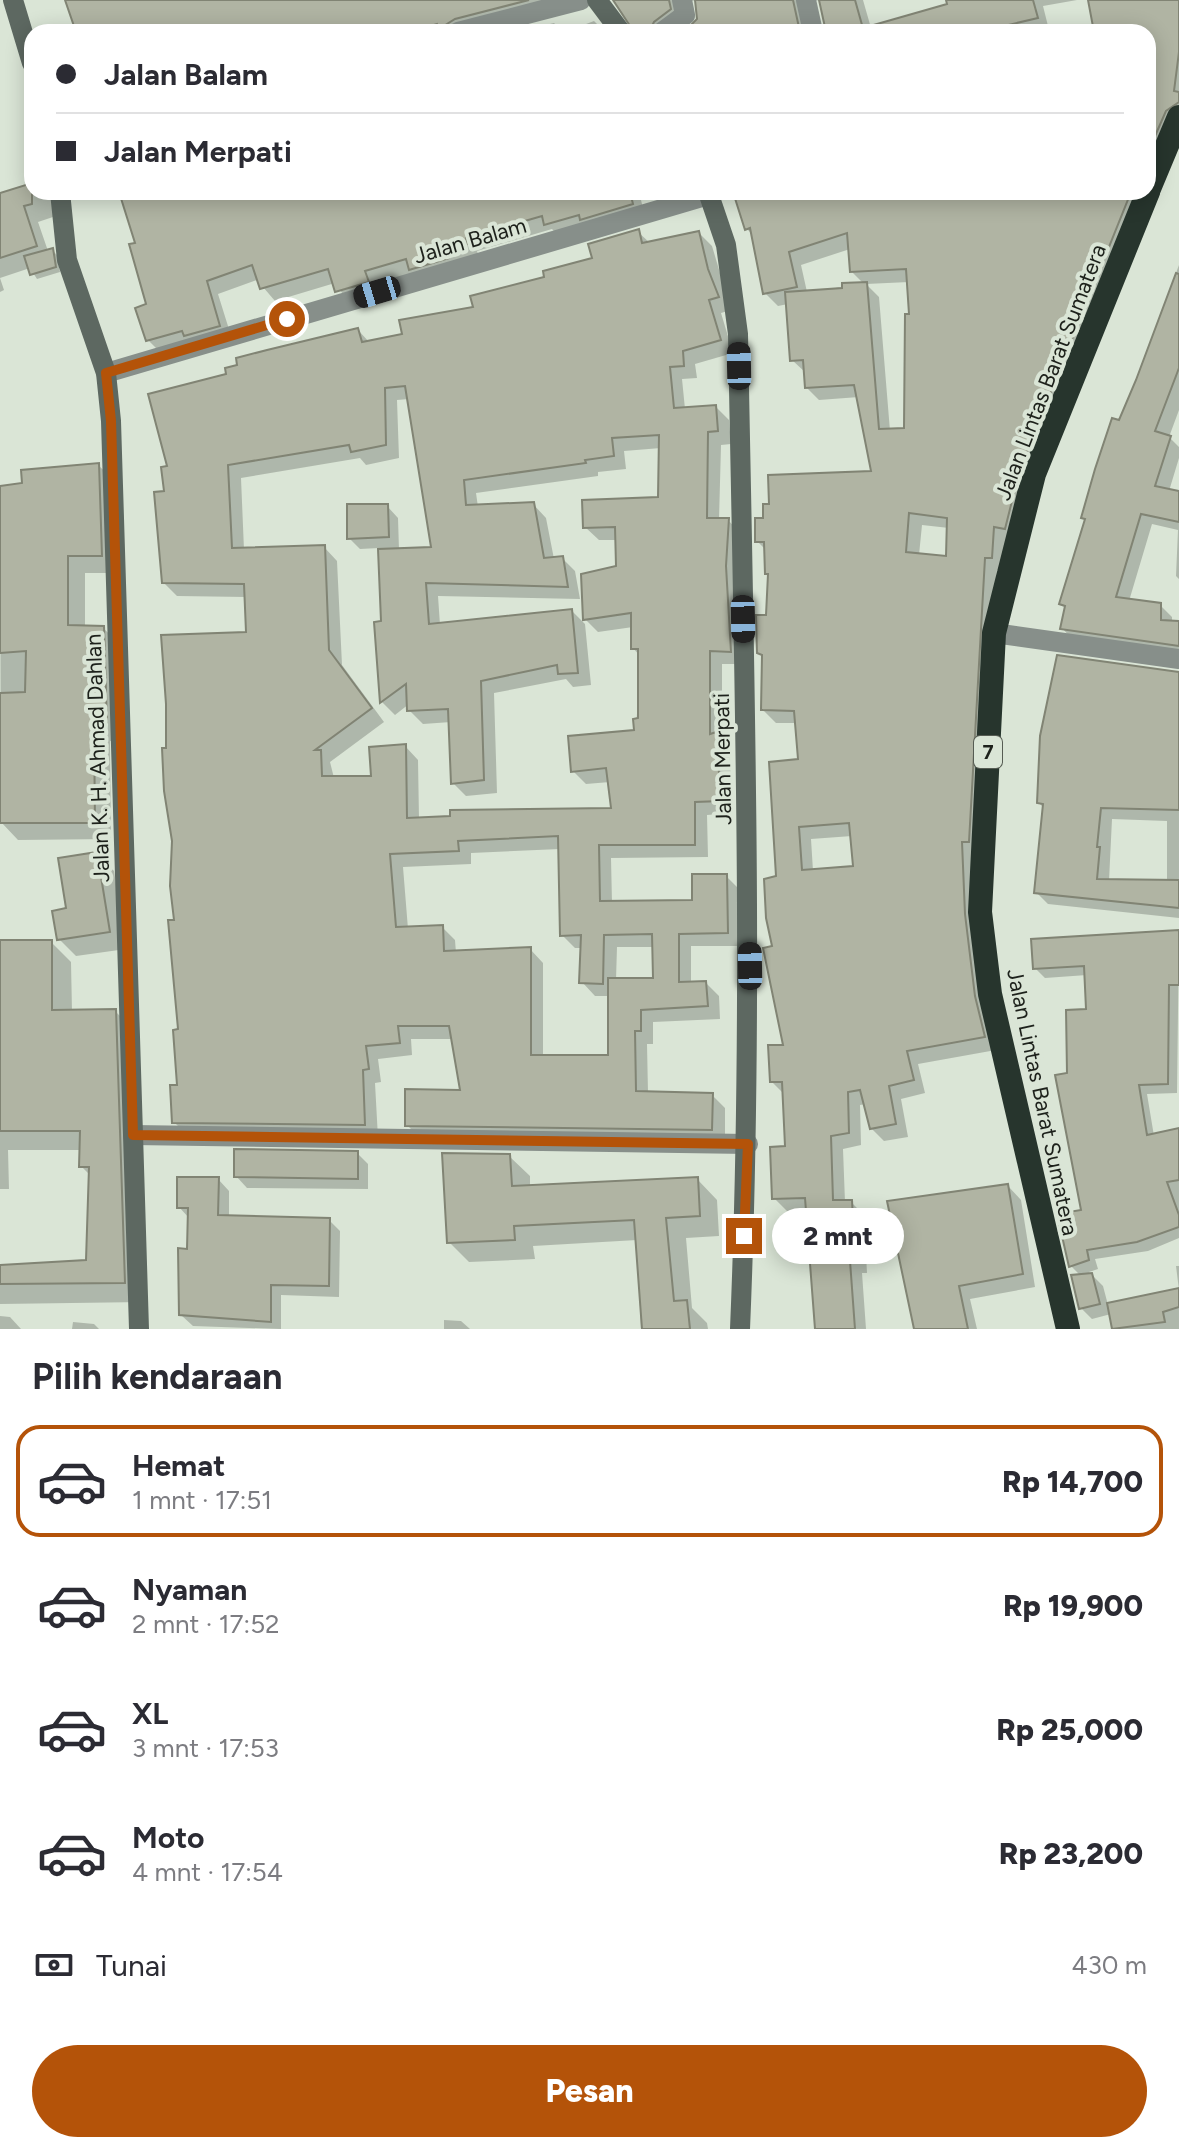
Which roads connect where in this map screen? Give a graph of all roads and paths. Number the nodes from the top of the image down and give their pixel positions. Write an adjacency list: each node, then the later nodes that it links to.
1 (13, 0): 10 (main road)
2 (581, 0): 6 (street)
3 (597, 0): 7 (main road)
4 (682, 0): 8 (street)
5 (806, 0): 9 (street)
6 (489, 24)
7 (615, 24)
8 (673, 24)
9 (811, 24)
10 (24, 36)
11 (1179, 117): 12 (highway, Jalan Lintas Barat Sumatera / 7)
12 (1156, 173)
13 (61, 200): 17 (main road, Jalan K. H. Ahmad Dahlan)
14 (686, 200): 17 (street, Jalan Balam)
15 (711, 200): 21 (main road, Jalan Merpati)
16 (1145, 200): 18 (highway, Jalan Lintas Barat Sumatera / 7)
17 (106, 373): 20 (main road, Jalan K. H. Ahmad Dahlan)
18 (994, 633): 19 (street); 24 (highway, Jalan Lintas Barat Sumatera / 7)
19 (1179, 659)
20 (133, 1135): 21 (street); 22 (main road, Jalan K. H. Ahmad Dahlan)
21 (748, 1144): 23 (main road, Jalan Merpati)
22 (139, 1329)
23 (740, 1329)
24 (1068, 1329)

